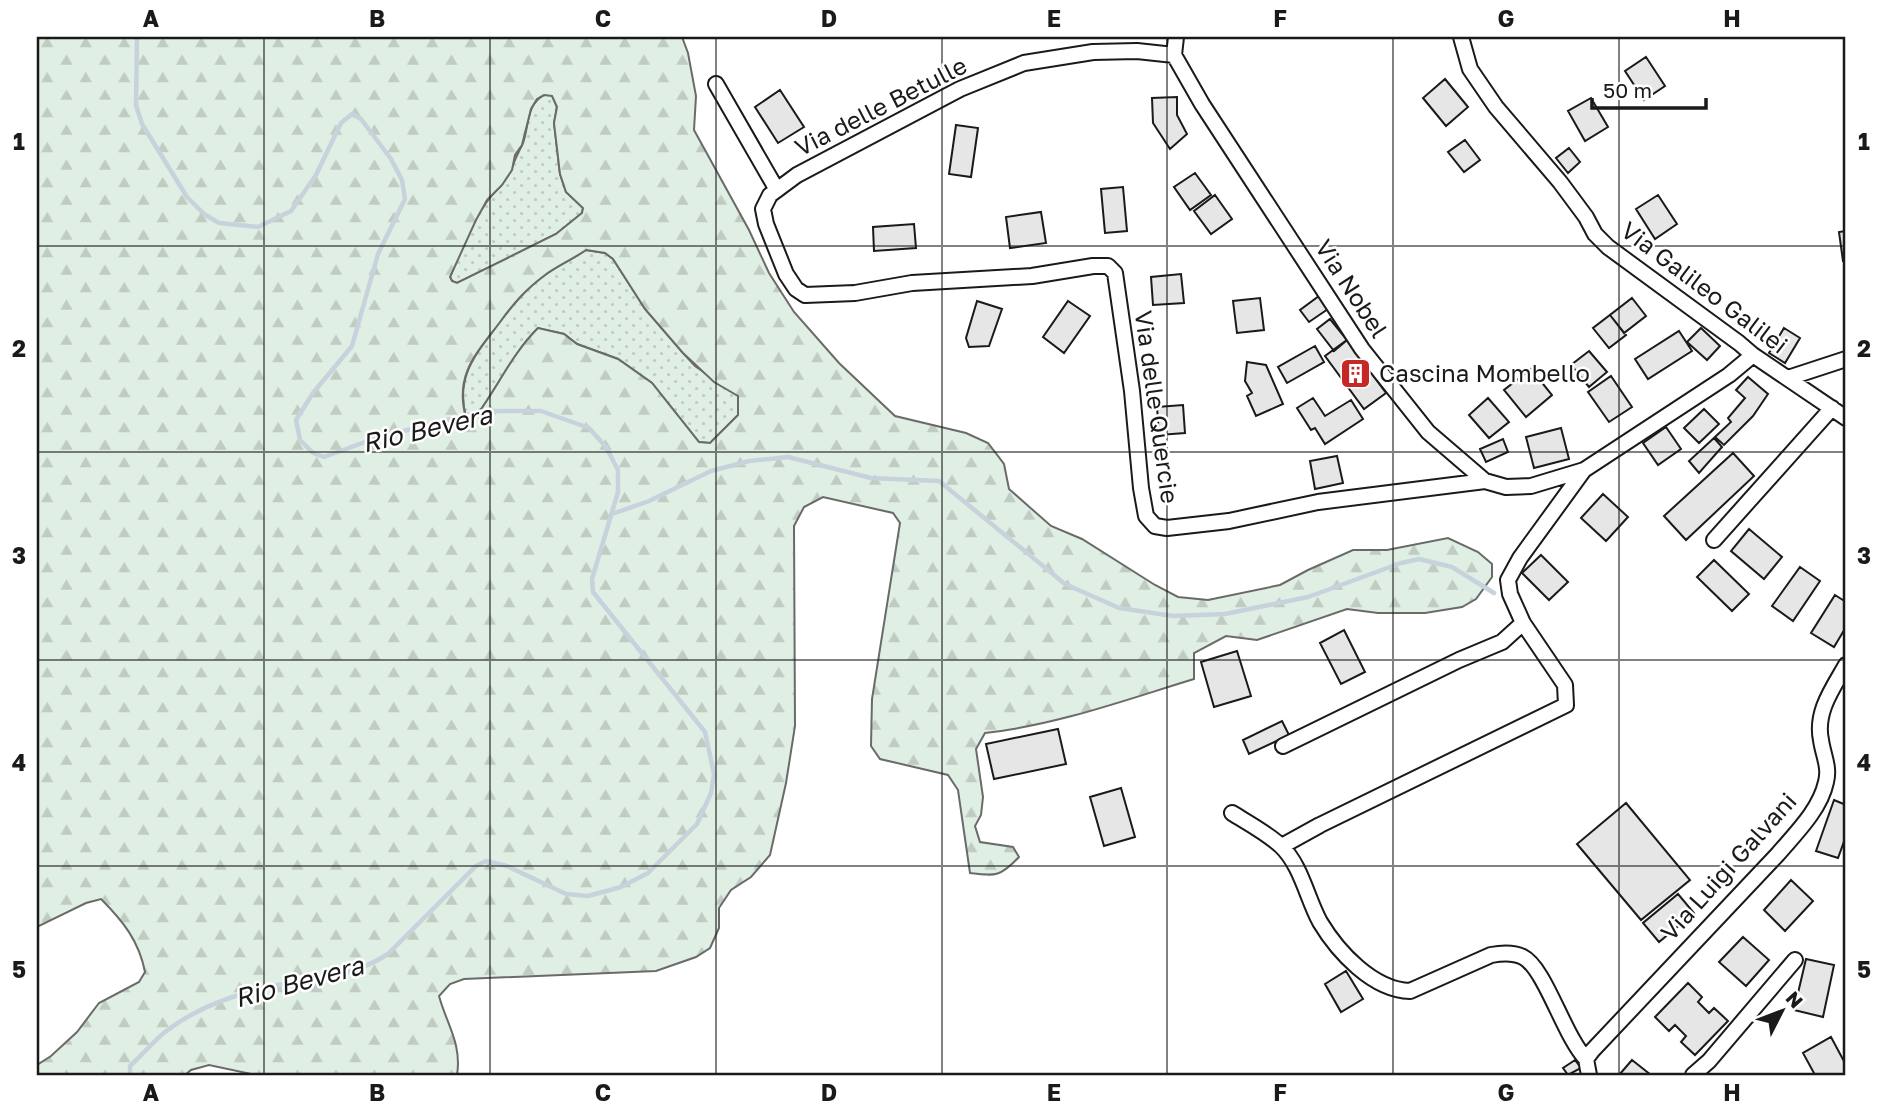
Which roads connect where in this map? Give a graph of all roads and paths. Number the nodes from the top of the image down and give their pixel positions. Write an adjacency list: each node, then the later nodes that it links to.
1 (1176, 37): 3 (street)
2 (1461, 37): 6 (street, Via Galileo Galilei)
3 (1174, 55): 5 (street, Via delle Betulle); 12 (street, Via Nobel)
4 (716, 84): 5 (street)
5 (777, 190): 12 (street, Via delle Quercie)
6 (1753, 355): 8 (street, Via Galileo Galilei); 11 (street)
7 (1846, 359): 8 (street)
8 (1788, 378): 9 (street, Via Galileo Galilei)
9 (1832, 408): 10 (street, Via Galileo Galilei); 13 (street)
10 (1846, 418)
11 (1584, 470): 12 (street); 14 (street)
12 (1485, 481)
13 (1714, 540)
14 (1523, 623): 16 (street); 18 (street)
15 (1846, 665): 20 (street, Via Luigi Galvani)
16 (1283, 746)
17 (1232, 813): 18 (street)
18 (1282, 846): 20 (street)
19 (1795, 960): 22 (street)
20 (1586, 1059): 21 (street)
21 (1589, 1075)
22 (1693, 1075)

